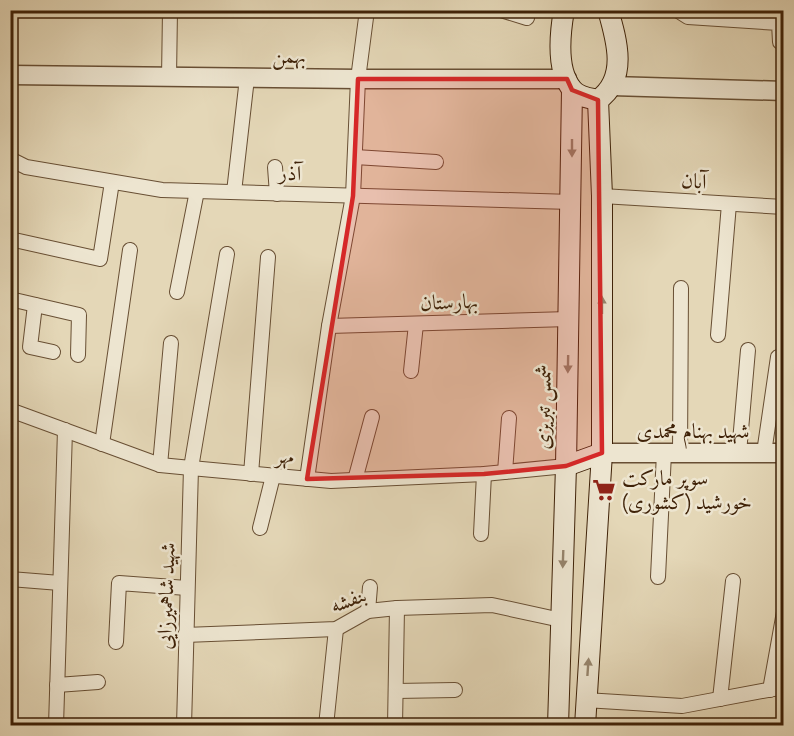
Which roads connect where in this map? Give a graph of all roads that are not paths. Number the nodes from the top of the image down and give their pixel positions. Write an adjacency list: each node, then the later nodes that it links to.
1 (170, 10): 12 (street)
2 (367, 10): 14 (street)
3 (501, 10): 9 (street)
4 (564, 10): 15 (main road, شمس تبریزی)
5 (608, 10): 16 (main road)
6 (677, 10): 7 (street)
7 (708, 15): 8 (street)
8 (780, 17): 10 (street)
9 (527, 18)
10 (780, 42)
11 (10, 75): 12 (street, بهمن)
12 (169, 78): 13 (street, بهمن)
13 (247, 78): 14 (street, بهمن); 25 (street)
14 (358, 79): 15 (street, بهمن); 19 (street)
15 (570, 84): 18 (main road); 29 (main road, شمس تبریزی, one-way to 29)
16 (612, 86): 17 (street); 18 (main road)
17 (783, 91)
18 (598, 100): 28 (main road)
19 (355, 157): 21 (street); 27 (street)
20 (10, 159): 23 (street, آذر)
21 (436, 162)
22 (275, 167): 26 (street)
23 (112, 182): 24 (street, آذر); 32 (street)
24 (197, 191): 25 (street, آذر); 37 (street)
25 (234, 192): 26 (street, آذر)
26 (277, 194): 27 (street, آذر)
27 (353, 196): 29 (street, آذر); 42 (street)
28 (602, 196): 30 (street, آبان); 55 (main road, one-way to 28)
29 (572, 202): 40 (main road, شمس تبریزی)
30 (729, 204): 31 (street, آبان); 43 (street)
31 (783, 207)
32 (10, 239)
33 (129, 250): 54 (street)
34 (227, 254): 62 (street, شهید شاهمیرزایی)
35 (268, 258): 64 (street)
36 (681, 288): 56 (street)
37 (177, 292)
38 (10, 299): 39 (street)
39 (35, 305): 46 (street); 47 (street)
40 (569, 320): 41 (street, بهارستان); 61 (main road, شمس تبریزی, one-way to 61)
41 (416, 324): 42 (street, بهارستان); 49 (street)
42 (329, 326): 67 (street)
43 (718, 335)
44 (171, 343): 60 (street)
45 (748, 350): 57 (street)
46 (53, 352)
47 (78, 355)
48 (778, 357): 58 (street)
49 (411, 370)
50 (10, 410): 53 (street, مهر)
51 (372, 417): 68 (street)
52 (509, 418): 63 (street)
53 (65, 430): 54 (street, مهر); 74 (street)
54 (102, 444): 60 (street, مهر)
55 (602, 453): 56 (street, شهید بهنام محمدی); 61 (main road); 90 (main road, one-way to 55)
56 (672, 453): 57 (street, شهید بهنام محمدی); 71 (street)
57 (739, 453): 58 (street, شهید بهنام محمدی)
58 (764, 453): 59 (street, شهید بهنام محمدی)
59 (783, 453)
60 (160, 465): 62 (street, مهر)
61 (566, 466): 63 (street, مهر); 80 (main road, شمس تبریزی, one-way to 80)
62 (191, 468): 64 (street, مهر); 76 (street, شهید شاهمیرزایی)
63 (505, 472): 65 (street, مهر)
64 (251, 474): 66 (street, مهر)
65 (484, 474): 68 (street, مهر); 70 (street)
66 (273, 476): 67 (street, مهر); 69 (street)
67 (307, 479): 68 (street, مهر)
68 (355, 480)
69 (260, 528)
70 (481, 534)
71 (658, 577)
72 (10, 579): 74 (street)
73 (733, 581): 89 (street)
74 (60, 583): 85 (street)
75 (370, 587): 78 (street)
76 (187, 588): 82 (street, شهید شاهمیرزایی); 83 (street)
77 (398, 608): 78 (street, بنفشه); 80 (street, بنفشه); 88 (street)
78 (368, 611): 81 (street, بنفشه)
79 (783, 612): 86 (street)
80 (561, 620): 95 (main road, شمس تبریزی)
81 (336, 629): 82 (street, بنفشه); 93 (street)
82 (185, 636): 92 (street, شهید شاهمیرزایی)
83 (116, 642)
84 (98, 682): 85 (street)
85 (57, 685): 91 (street)
86 (777, 688): 89 (street)
87 (454, 690): 88 (street)
88 (396, 691): 94 (street)
89 (720, 699): 90 (street)
90 (585, 700): 96 (main road)
91 (56, 726)
92 (184, 726)
93 (326, 726)
94 (395, 726)
95 (558, 726)
96 (585, 726)

